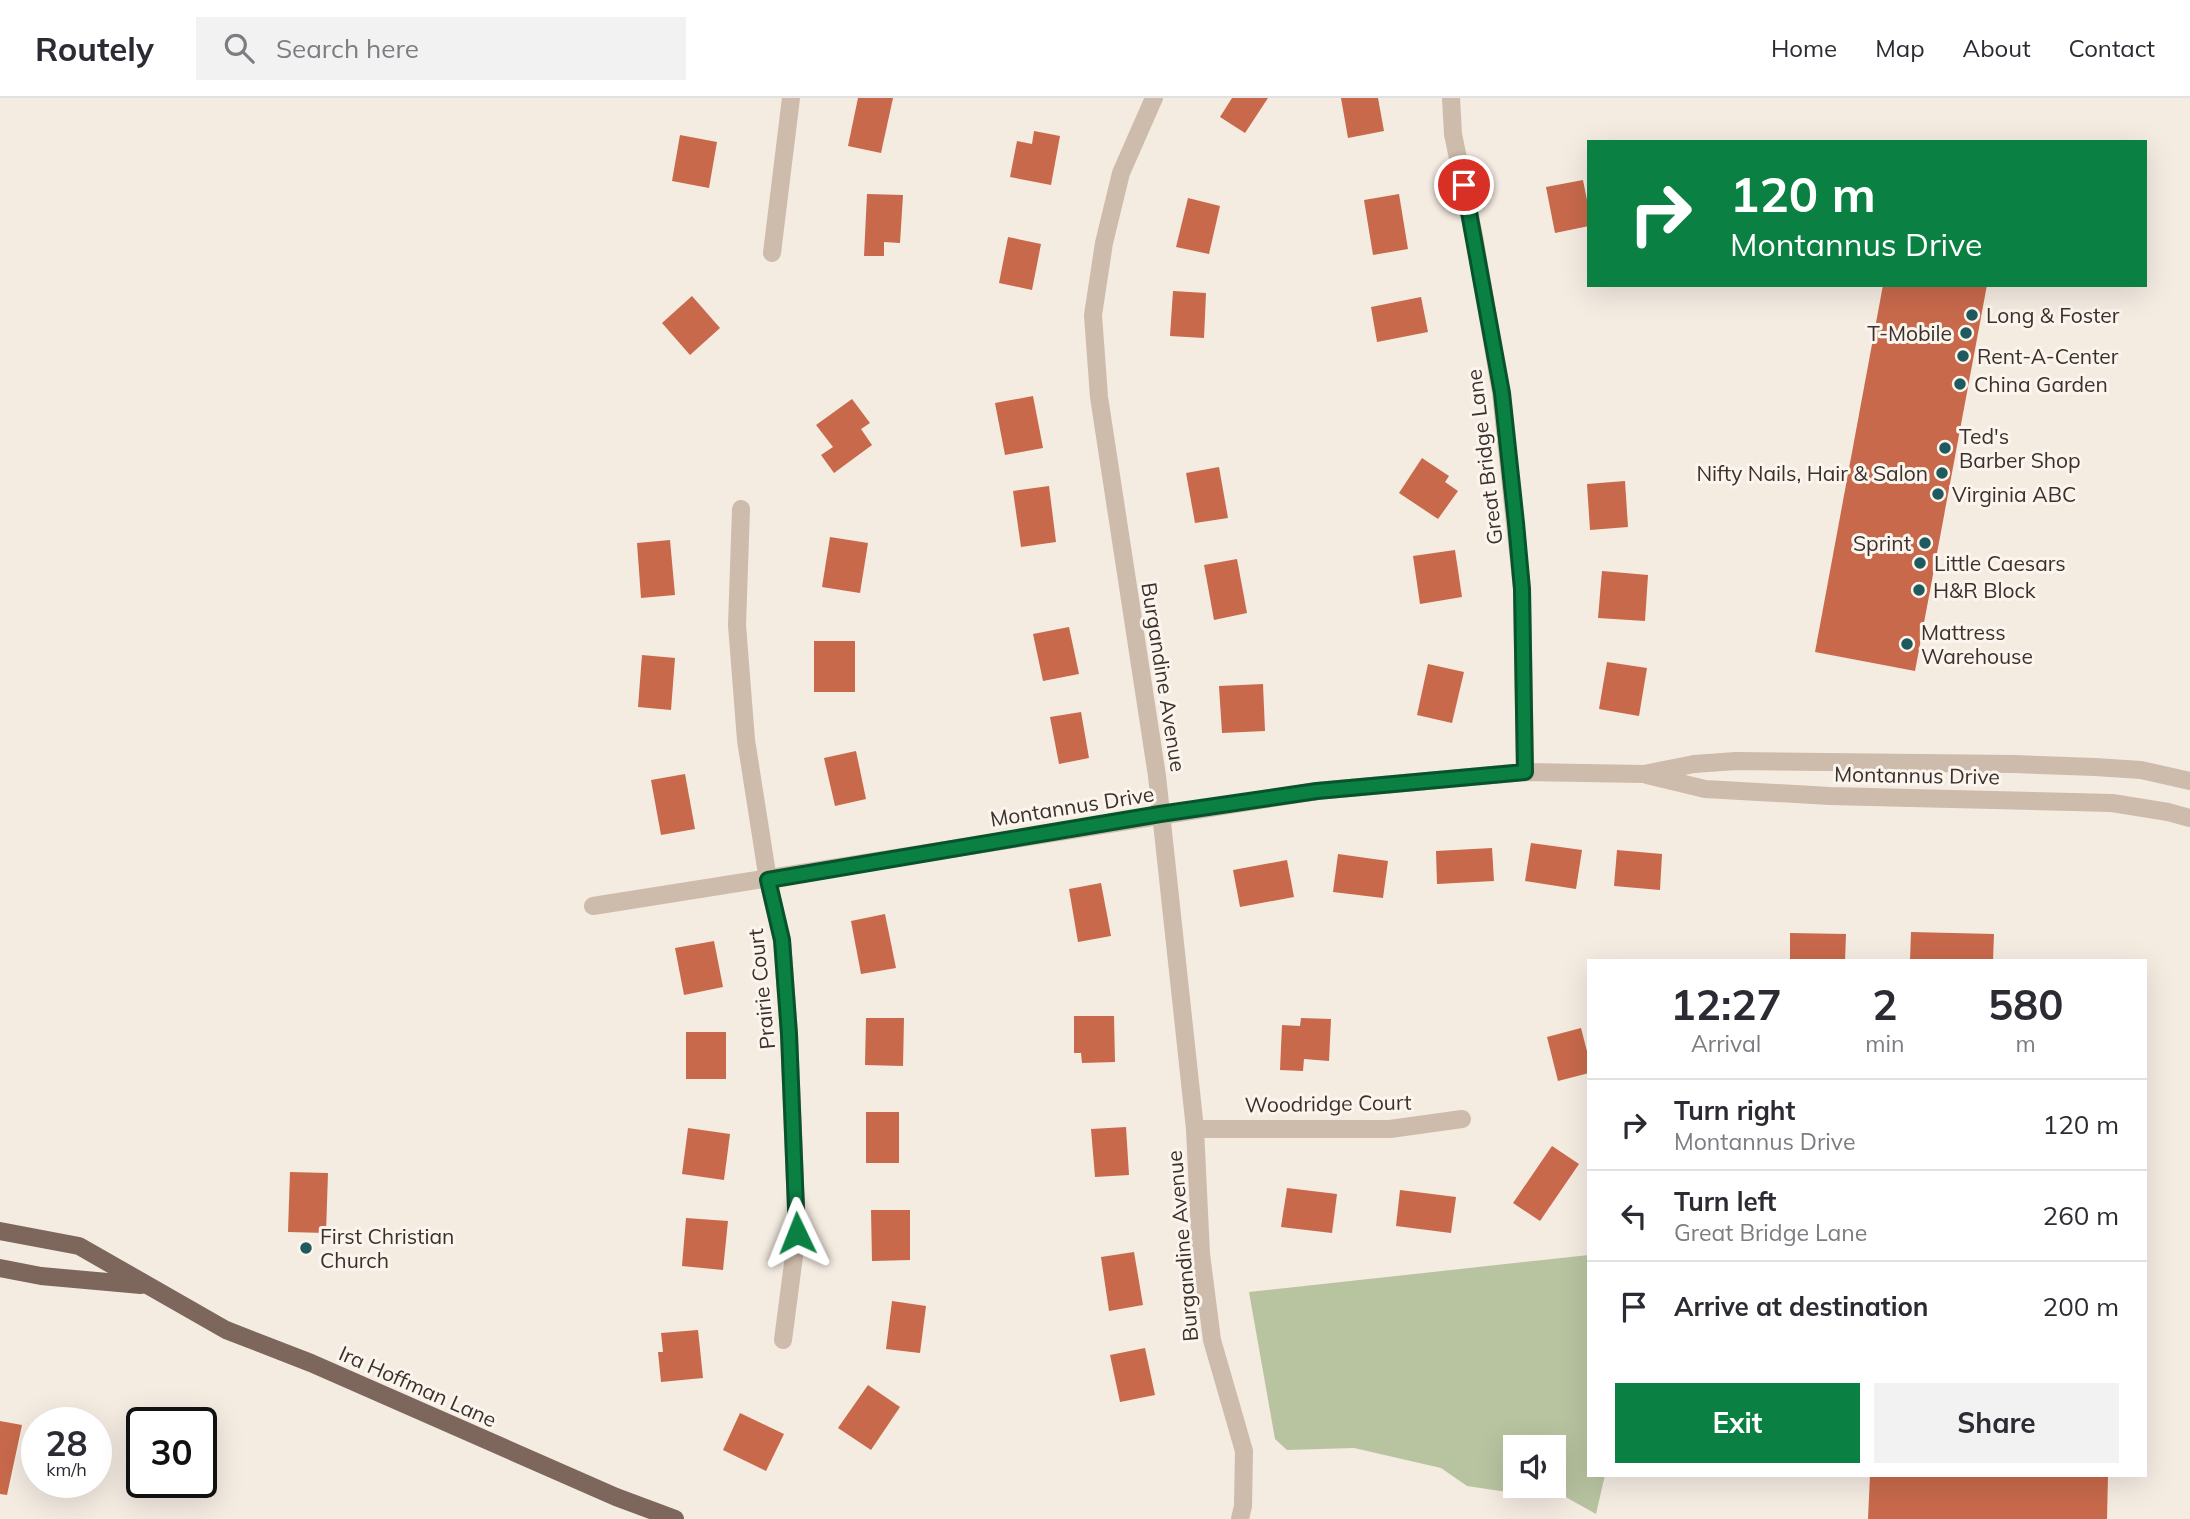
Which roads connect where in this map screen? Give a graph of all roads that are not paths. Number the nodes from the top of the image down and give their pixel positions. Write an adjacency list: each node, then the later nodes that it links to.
1 (791, 98): 4 (street)
2 (1154, 98): 9 (street, Burgandine Avenue)
3 (1451, 98): 6 (street, Great Bridge Lane)
4 (772, 253)
5 (741, 509): 11 (street, Prairie Court)
6 (1525, 772): 7 (street, Montannus Drive); 9 (street, Montannus Drive)
7 (1644, 774): 8 (street, Montannus Drive); 10 (street, Montannus Drive)
8 (2190, 781)
9 (1160, 814): 11 (street, Montannus Drive); 14 (street, Burgandine Avenue)
10 (2190, 818)
11 (768, 880): 12 (street, Montannus Drive); 18 (street, Prairie Court)
12 (593, 906)
13 (1462, 1119): 14 (street, Woodridge Court)
14 (1195, 1129): 20 (street, Burgandine Avenue)
15 (0, 1231): 17 (main road, Ira Hoffman Lane)
16 (0, 1268): 17 (main road, Ira Hoffman Lane)
17 (148, 1286): 19 (main road, Ira Hoffman Lane)
18 (783, 1340)
19 (675, 1519)
20 (1240, 1519)

